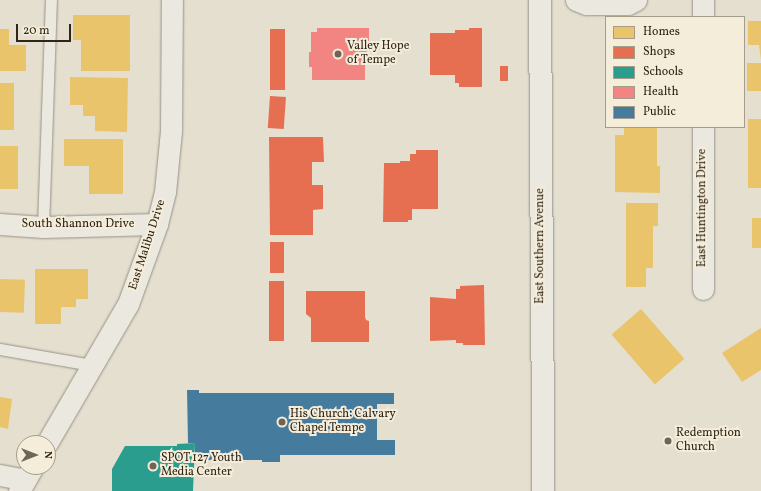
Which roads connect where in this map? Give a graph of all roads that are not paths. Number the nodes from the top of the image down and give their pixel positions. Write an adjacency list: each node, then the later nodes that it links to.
1 (50, 0): 11 (lane)
2 (172, 0): 10 (street, East Malibu Drive)
3 (540, 0): 18 (main road, East Southern Avenue)
4 (576, 0): 5 (street)
5 (636, 0)
6 (703, 0): 7 (street)
7 (703, 16)
8 (703, 128): 12 (street, East Huntington Drive)
9 (0, 224): 11 (street, South Shannon Drive)
10 (157, 224): 11 (street, South Shannon Drive); 14 (street, East Malibu Drive)
11 (44, 227)
12 (703, 290)
13 (0, 349): 14 (lane)
14 (92, 365): 15 (street, East Malibu Drive)
15 (52, 435)
16 (0, 475): 17 (street)
17 (26, 479)
18 (543, 491)

